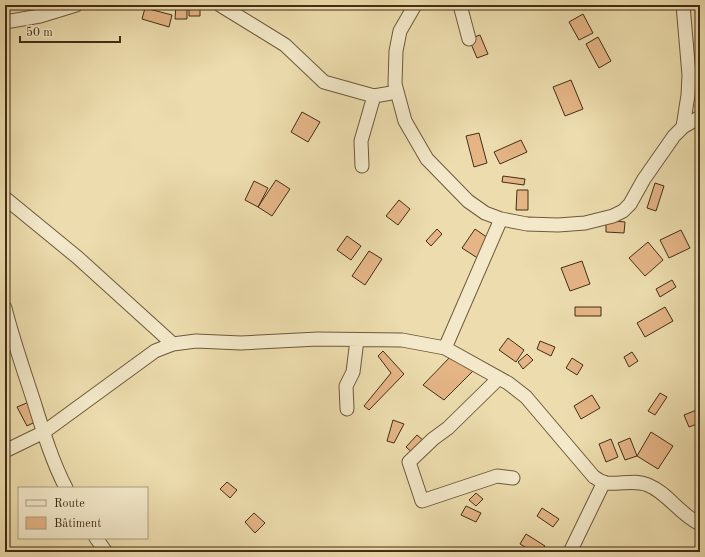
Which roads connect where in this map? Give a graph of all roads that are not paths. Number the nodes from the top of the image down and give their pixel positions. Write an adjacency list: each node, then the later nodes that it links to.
1 (76, 5): 6 (street)
2 (220, 5): 9 (street)
3 (415, 5): 8 (street)
4 (460, 5): 7 (street)
5 (683, 5): 11 (street)
6 (5, 22)
7 (469, 40)
8 (397, 92): 9 (street); 14 (street)
9 (374, 96): 12 (street)
10 (700, 118): 11 (street)
11 (683, 127): 14 (street)
12 (362, 166)
13 (5, 198): 17 (street)
14 (501, 219): 18 (street)
15 (5, 308): 21 (street)
16 (356, 340): 17 (street); 18 (street); 20 (street)
17 (173, 344): 21 (street)
18 (445, 348): 19 (street)
19 (499, 378): 23 (street); 24 (street)
20 (347, 409)
21 (44, 432): 22 (street); 25 (street)
22 (5, 451)
23 (513, 478)
24 (604, 482): 26 (street); 29 (street)
25 (66, 487)
26 (700, 524)
27 (97, 539): 28 (street)
28 (106, 552)
29 (570, 552)

